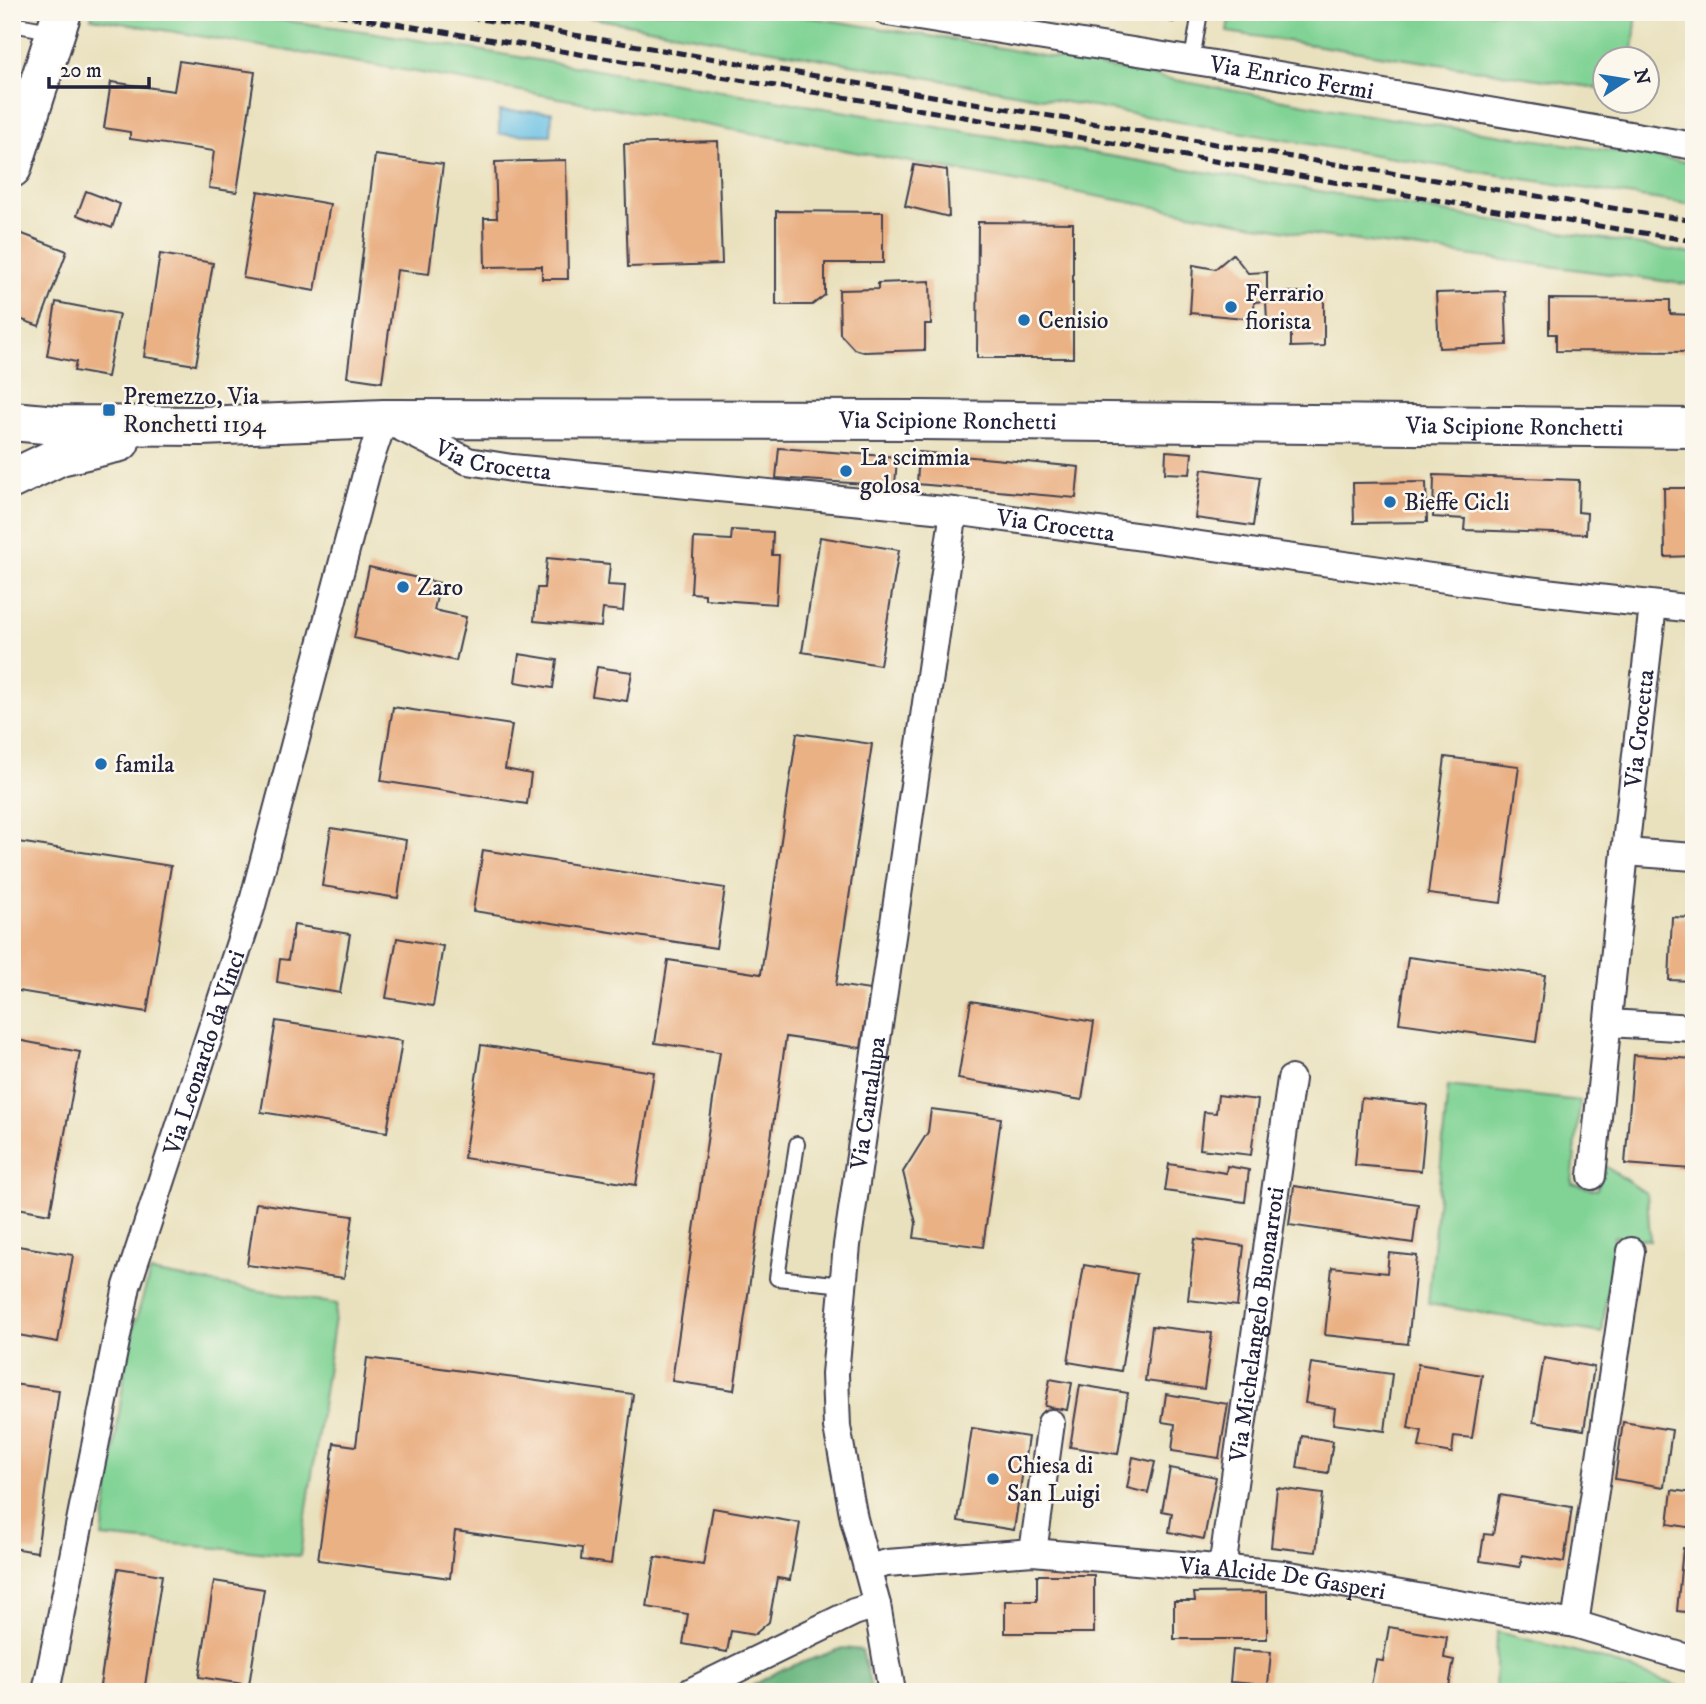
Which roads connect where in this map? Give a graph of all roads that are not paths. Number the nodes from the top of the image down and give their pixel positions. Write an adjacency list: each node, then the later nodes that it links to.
1 (887, 12): 5 (street, Via Enrico Fermi)
2 (1200, 12): 5 (lane)
3 (59, 22): 4 (lane); 7 (main road)
4 (12, 24)
5 (1192, 60): 6 (street, Via Enrico Fermi)
6 (1694, 146)
7 (12, 168)
8 (384, 419): 10 (main road, Via Scipione Ronchetti); 11 (main road, Via Scipione Ronchetti); 13 (street, Via Crocetta); 32 (street, Via Leonardo da Vinci)
9 (12, 421): 10 (main road, Via Scipione Ronchetti)
10 (201, 426): 12 (main road, Via Scipione Ronchetti)
11 (1694, 428)
12 (12, 479)
13 (954, 511): 14 (street, Via Crocetta); 24 (street, Via Cantalupa)
14 (1653, 605): 15 (street, Via Crocetta); 16 (street, Via Crocetta)
15 (1694, 609)
16 (1625, 852): 17 (street); 18 (street, Via Crocetta)
17 (1694, 857)
18 (1608, 1023): 19 (street); 22 (street, Via Crocetta)
19 (1694, 1028)
20 (1291, 1079): 28 (street, Via Michelangelo Buonarroti)
21 (797, 1144): 24 (lane)
22 (1592, 1176)
23 (1631, 1251): 30 (street)
24 (844, 1285): 27 (street, Via Cantalupa)
25 (1051, 1423): 26 (street)
26 (1033, 1552): 27 (street, Via Alcide De Gasperi); 28 (street, Via Alcide De Gasperi)
27 (867, 1567): 29 (street, Via Cantalupa)
28 (1222, 1569): 30 (street, Via Alcide De Gasperi)
29 (877, 1605): 33 (street); 34 (street, Via Cantalupa)
30 (1575, 1624): 31 (street, Via Alcide De Gasperi)
31 (1694, 1660)
32 (46, 1692)
33 (690, 1692)
34 (892, 1692)

